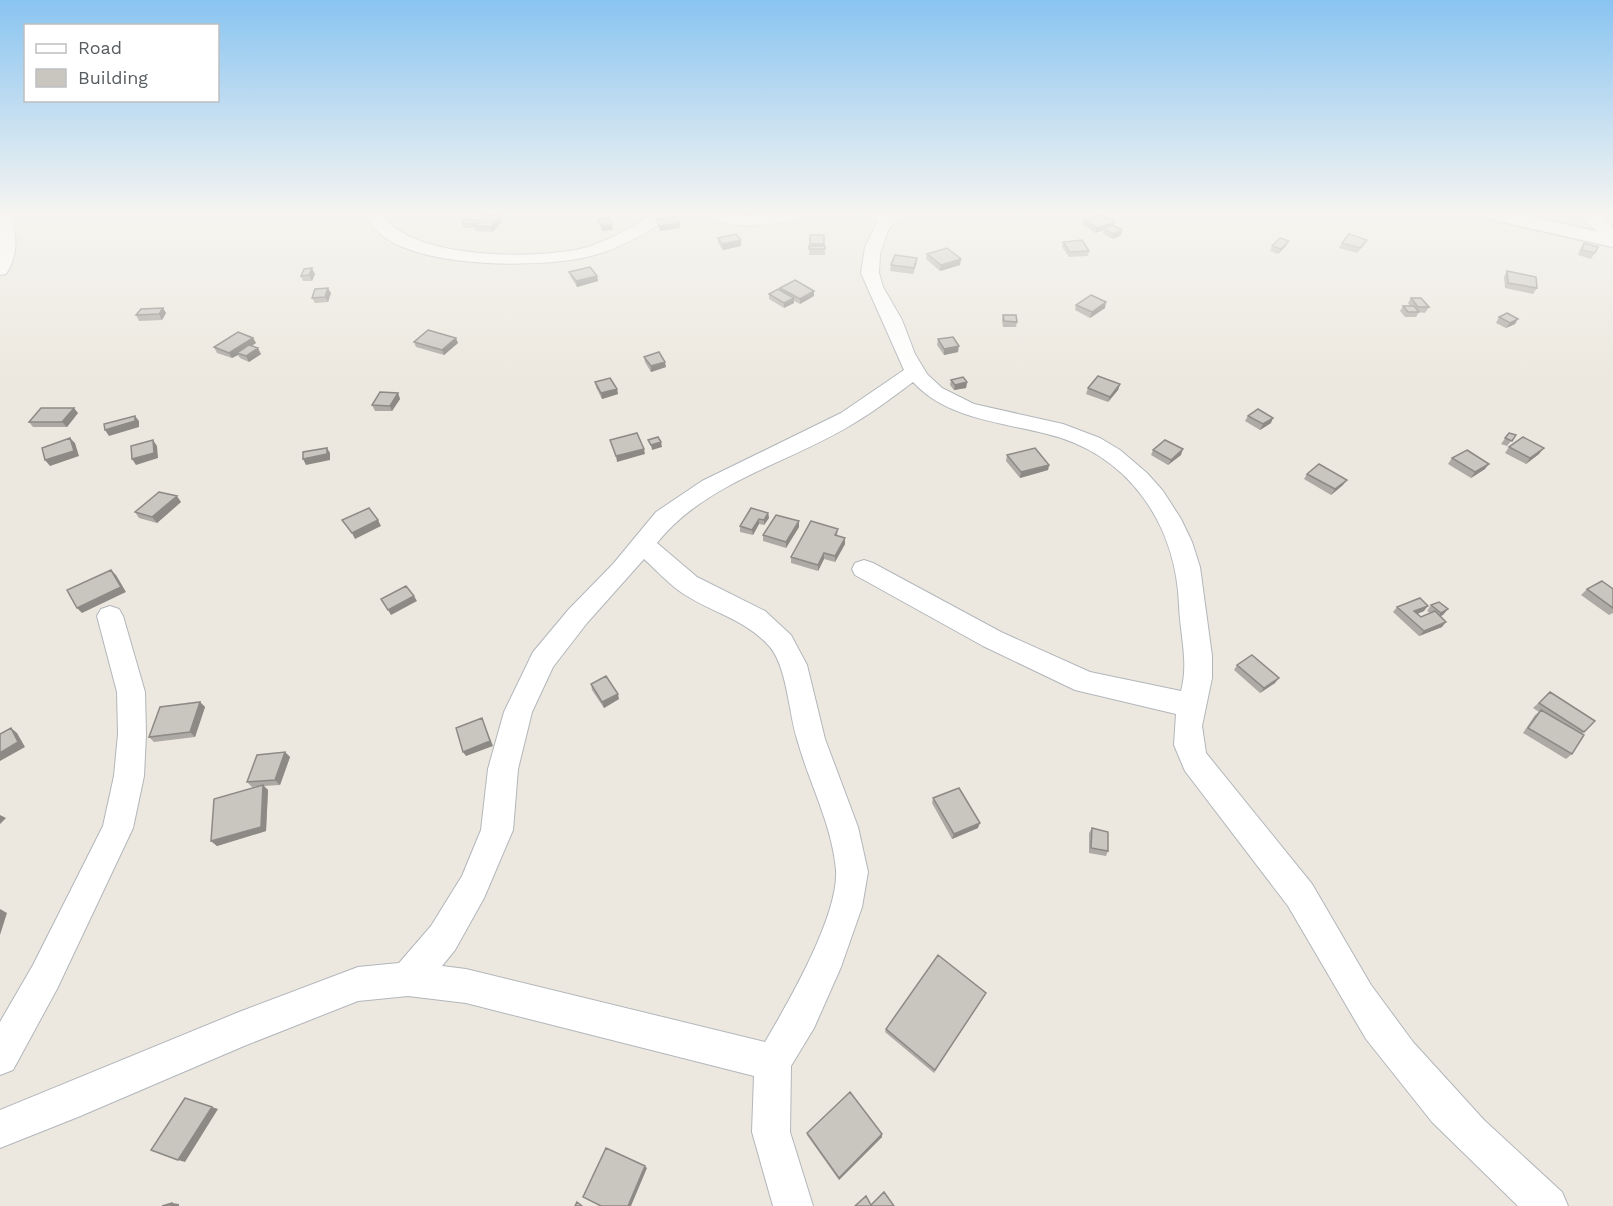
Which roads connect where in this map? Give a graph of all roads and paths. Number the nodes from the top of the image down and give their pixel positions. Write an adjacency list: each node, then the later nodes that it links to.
1 (871, 268): 2 (street)
2 (913, 373): 3 (street); 6 (street)
3 (644, 545): 7 (street); 9 (street)
4 (864, 569): 6 (street)
5 (110, 616): 8 (street)
6 (1190, 705): 12 (street)
7 (408, 979): 9 (street); 10 (street)
8 (0, 1057)
9 (773, 1062): 11 (street)
10 (0, 1129)
11 (793, 1206)
12 (1548, 1206)

